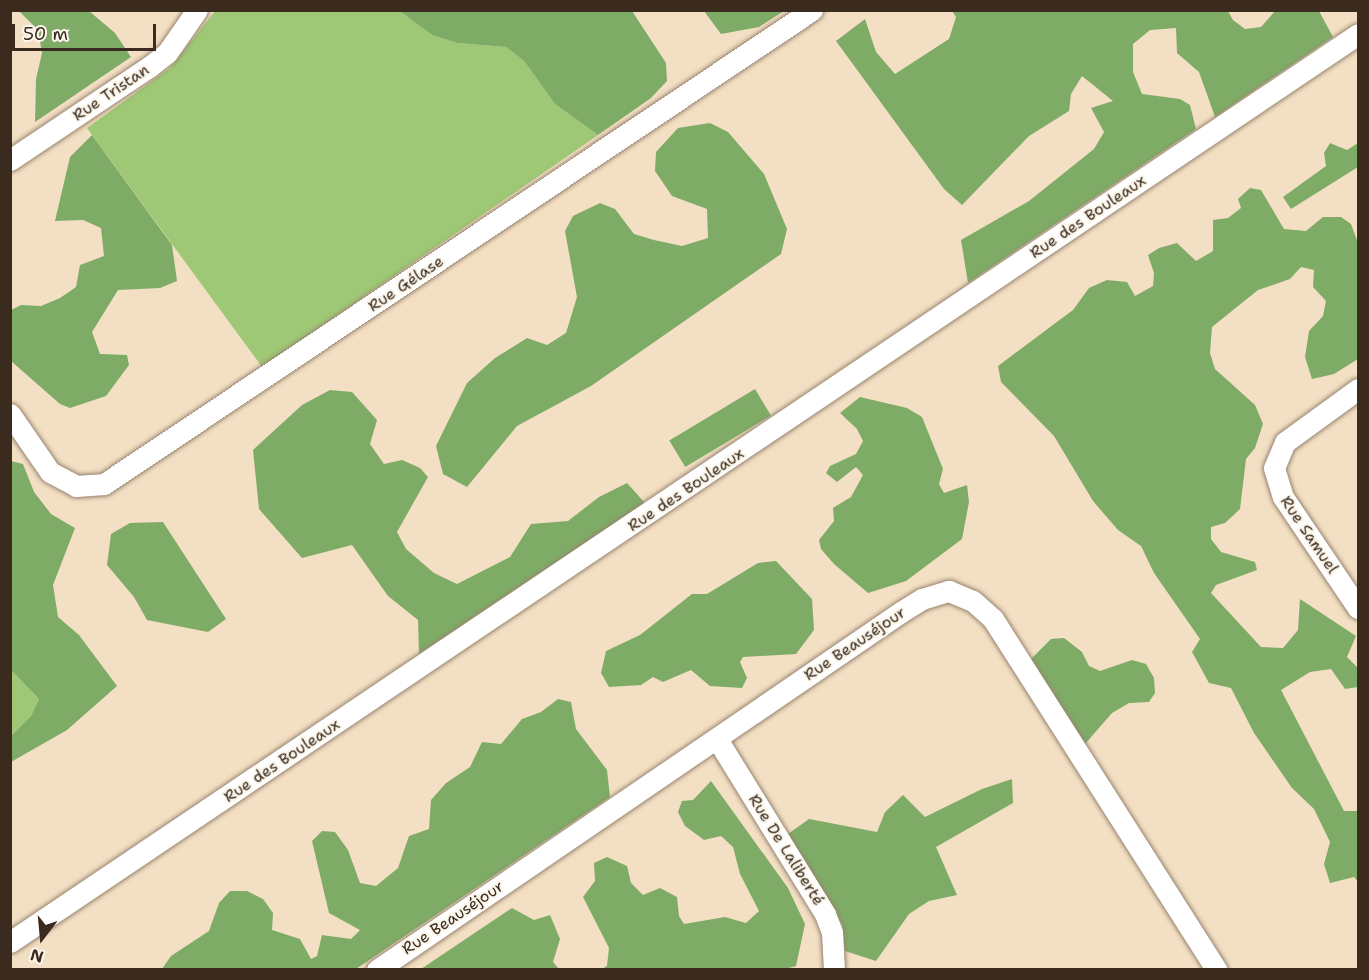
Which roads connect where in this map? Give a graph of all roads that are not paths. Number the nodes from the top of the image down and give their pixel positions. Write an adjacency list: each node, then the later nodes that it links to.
1 (198, 10): 4 (street, Rue Tristan)
2 (812, 10): 6 (street, Rue Gélase)
3 (1359, 34): 9 (street, Rue des Bouleaux)
4 (10, 160)
5 (1359, 389): 7 (street, Rue Samuel)
6 (10, 414)
7 (1359, 608)
8 (717, 739): 10 (street, Rue Beauséjour); 11 (street, Rue De Laliberté); 12 (street, Rue Beauséjour)
9 (10, 942)
10 (377, 969)
11 (834, 969)
12 (1217, 969)

